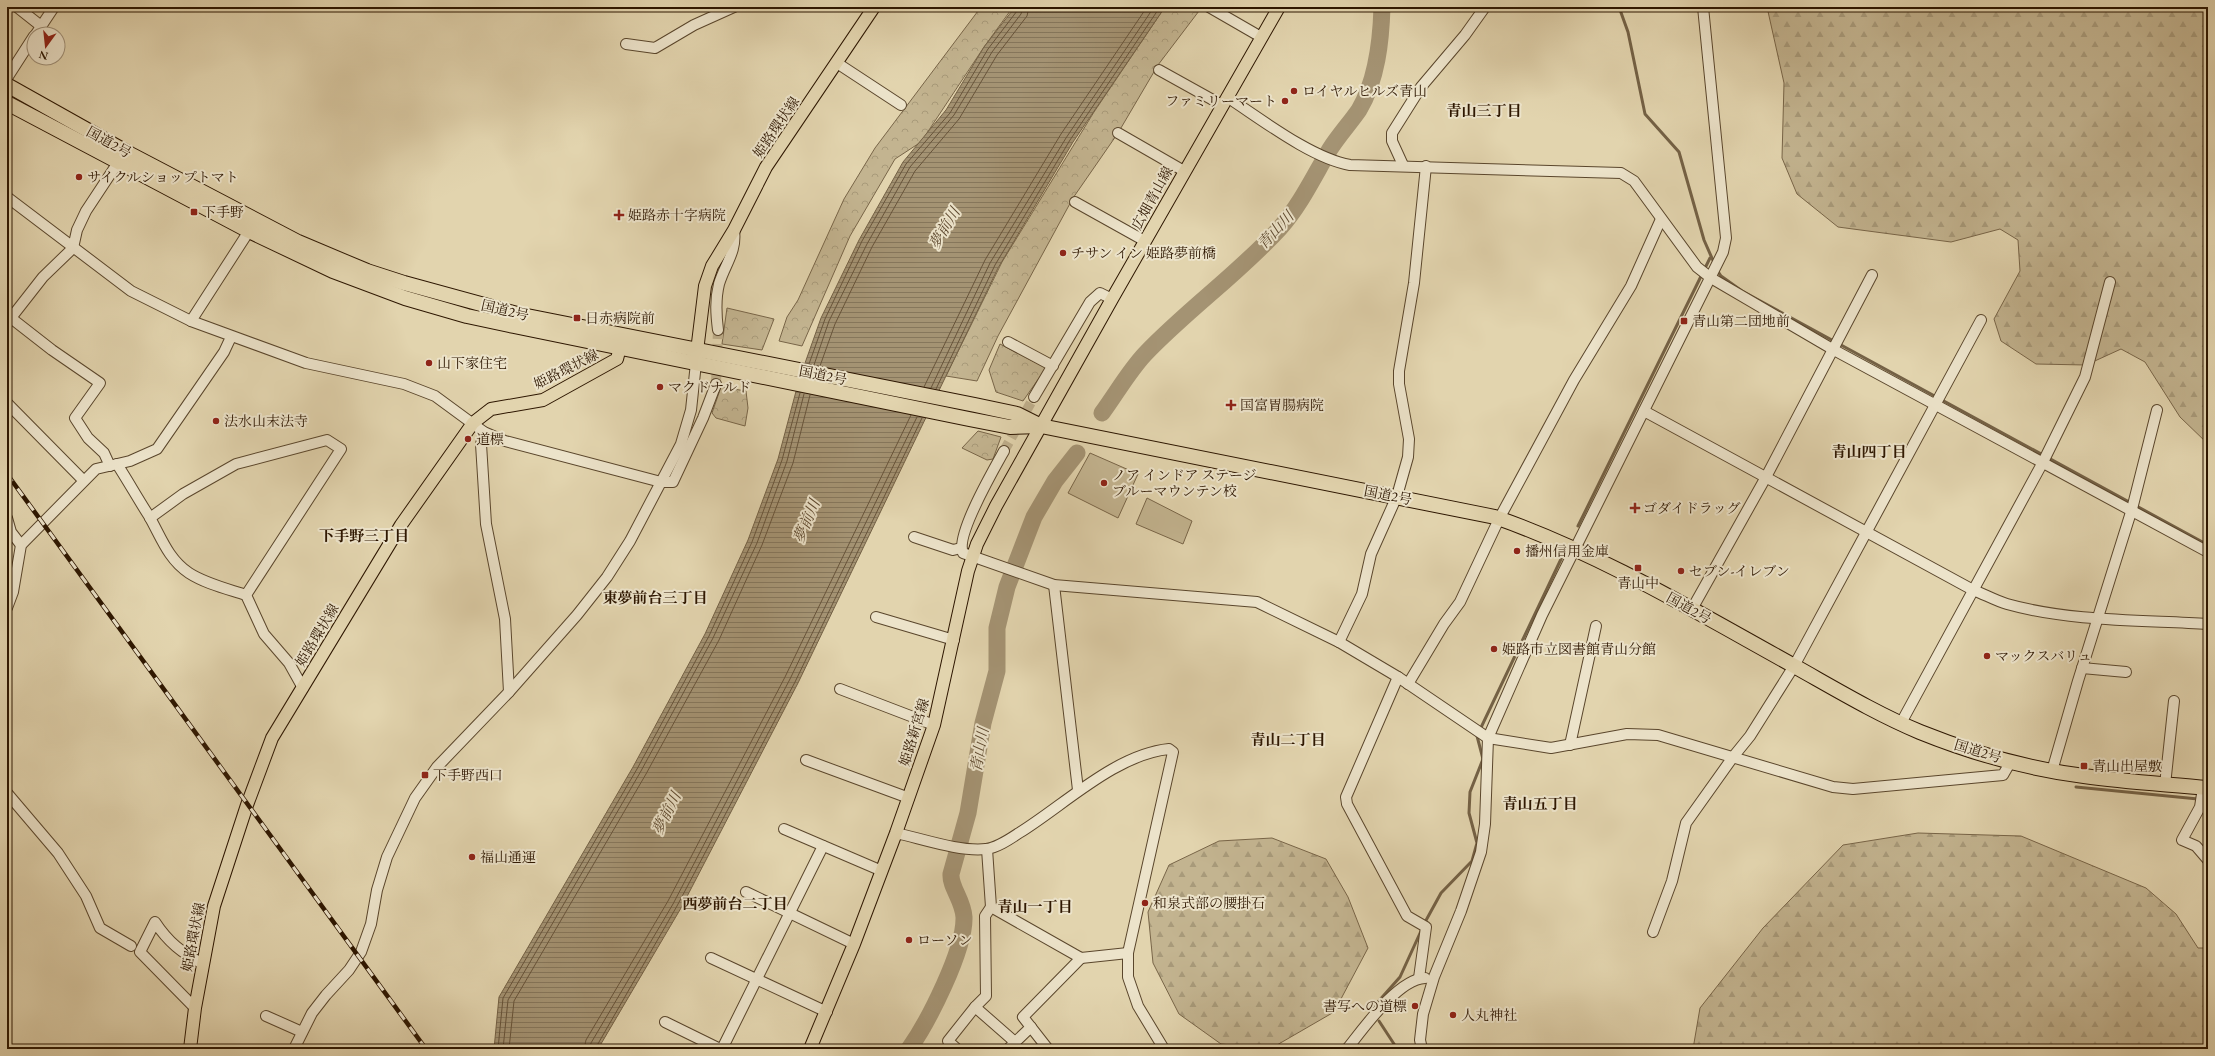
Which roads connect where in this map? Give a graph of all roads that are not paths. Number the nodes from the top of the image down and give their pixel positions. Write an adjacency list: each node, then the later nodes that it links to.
1 (17, 7): 9 (street)
2 (54, 7): 10 (street)
3 (734, 7): 12 (street)
4 (874, 7): 14 (main road, 姫路環状線)
5 (1209, 7): 11 (street)
6 (1279, 7): 11 (main road, 広畑青山線)
7 (1486, 7): 23 (street)
8 (1703, 7): 34 (street)
9 (32, 26)
10 (41, 26)
11 (1261, 37): 18 (main road, 広畑青山線)
12 (626, 44)
13 (26, 49): 16 (street)
14 (837, 63): 20 (street); 29 (main road, 姫路環状線)
15 (1159, 70): 18 (street)
16 (7, 78)
17 (7, 85): 45 (highway, 国道2号)
18 (1224, 101): 23 (street); 25 (main road, 広畑青山線)
19 (7, 103): 22 (highway, 国道2号)
20 (900, 106)
21 (1118, 133): 25 (street)
22 (119, 161): 30 (highway, 国道2号); 32 (street)
23 (1403, 165): 24 (street)
24 (1426, 166): 28 (street); 63 (street)
25 (1184, 171): 31 (main road, 広畑青山線)
26 (7, 197): 32 (street)
27 (1075, 202): 31 (street)
28 (1661, 219): 34 (street); 67 (street)
29 (734, 230): 40 (street); 45 (main road, 姫路環状線)
30 (249, 231): 39 (street); 43 (highway, 国道2号)
31 (1145, 241): 36 (main road, 広畑青山線)
32 (73, 248): 38 (street); 39 (street)
33 (1872, 276): 44 (street)
34 (1711, 278): 44 (street); 53 (street)
35 (2110, 282): 58 (street)
36 (1112, 299): 46 (street); 55 (main road, 広畑青山線)
37 (1981, 320): 51 (street)
38 (9, 321): 59 (street)
39 (191, 321): 41 (street)
40 (718, 330)
41 (231, 337): 54 (street); 59 (street)
42 (1008, 342): 46 (street)
43 (620, 347): 45 (highway, 国道2号); 54 (main road, 姫路環状線)
44 (1834, 350): 51 (street); 60 (street)
45 (697, 356): 47 (highway, 国道2号); 62 (street)
46 (1053, 366): 49 (street)
47 (770, 371): 55 (highway, 国道2号); 55 (highway, 国道2号)
48 (716, 384): 62 (street)
49 (1034, 397)
50 (7, 403): 61 (street)
51 (1936, 404): 58 (street); 68 (street)
52 (2157, 410): 64 (street)
53 (1644, 411): 60 (street); 72 (street)
54 (472, 423): 56 (street); 91 (main road, 姫路環状線)
55 (1041, 426): 63 (highway, 国道2号); 74 (main road, 姫路新宮線)
56 (484, 432): 62 (street); 93 (street)
57 (1004, 451): 71 (street)
58 (2045, 457): 64 (street); 76 (street)
59 (113, 465): 61 (street); 66 (street)
60 (1766, 477): 68 (street); 79 (street)
61 (82, 480): 70 (street)
62 (661, 482): 93 (street)
63 (1397, 496): 67 (highway, 国道2号); 85 (street)
64 (2132, 509): 73 (street); 81 (street)
65 (7, 518): 70 (street)
66 (150, 518): 77 (street); 77 (street)
67 (1499, 518): 72 (highway, 国道2号); 90 (street)
68 (1867, 531): 76 (street); 86 (street)
69 (914, 537): 71 (street)
70 (21, 544): 78 (street)
71 (961, 548): 74 (street)
72 (1576, 548): 79 (highway, 国道2号); 97 (street)
73 (2208, 552)
74 (972, 557): 75 (street); 84 (main road, 姫路新宮線)
75 (1054, 585): 85 (street); 105 (street)
76 (1973, 590): 81 (street); 95 (street)
77 (246, 595): 91 (street)
78 (7, 608)
79 (1692, 609): 86 (highway, 国道2号)
80 (876, 617): 84 (street)
81 (2097, 617): 82 (street); 87 (street)
82 (2208, 624)
83 (1596, 626): 98 (street)
84 (954, 640): 96 (main road, 姫路新宮線)
85 (1339, 642): 89 (street)
86 (1794, 666): 95 (highway, 国道2号); 99 (street)
87 (2082, 668): 88 (street); 102 (street)
88 (2126, 672)
89 (1398, 677): 90 (street); 125 (street)
90 (1408, 684): 97 (street)
91 (303, 688): 123 (main road, 姫路環状線)
92 (840, 690): 96 (street)
93 (509, 692): 133 (street)
94 (2174, 701): 103 (street)
95 (1901, 723): 101 (highway, 国道2号)
96 (934, 725): 107 (main road, 姫路新宮線)
97 (1483, 734): 98 (street); 124 (street)
98 (1570, 745): 99 (street)
99 (1733, 757): 101 (street); 117 (street)
100 (806, 760): 107 (street)
101 (2011, 761): 102 (highway, 国道2号)
102 (2052, 771): 103 (highway, 国道2号)
103 (2165, 785): 104 (highway, 国道2号)
104 (2206, 788): 112 (street)
105 (1078, 790): 111 (street); 120 (street)
106 (7, 793): 119 (street)
107 (909, 798): 109 (main road, 姫路新宮線)
108 (784, 829): 110 (street)
109 (896, 833): 111 (street); 113 (main road, 姫路新宮線)
110 (822, 846): 113 (street); 116 (street)
111 (987, 849): 115 (street)
112 (2208, 860)
113 (882, 871): 118 (main road, 姫路新宮線)
114 (746, 892): 116 (street)
115 (991, 907): 122 (street); 127 (street)
116 (788, 912): 118 (street); 126 (street)
117 (1653, 932)
118 (854, 944): 129 (main road, 姫路新宮線)
119 (131, 946)
120 (1128, 953): 122 (street); 141 (street)
121 (711, 958): 126 (street)
122 (1081, 958): 132 (street)
123 (203, 964): 128 (main road, 姫路環状線); 128 (street)
124 (1434, 977): 125 (street); 143 (street)
125 (1419, 978): 142 (street)
126 (757, 980): 129 (street); 137 (street)
127 (974, 1007): 134 (street); 139 (street)
128 (195, 1008): 135 (main road, 姫路環状線)
129 (827, 1012): 138 (main road, 姫路新宮線)
130 (266, 1016): 133 (street)
131 (665, 1022): 137 (street)
132 (1031, 1027): 134 (street); 140 (street)
133 (302, 1032): 136 (street)
134 (1012, 1045)
135 (190, 1049)
136 (294, 1049)
137 (721, 1049)
138 (810, 1049)
139 (957, 1049)
140 (1048, 1049)
141 (1164, 1049)
142 (1347, 1049)
143 (1422, 1049)

